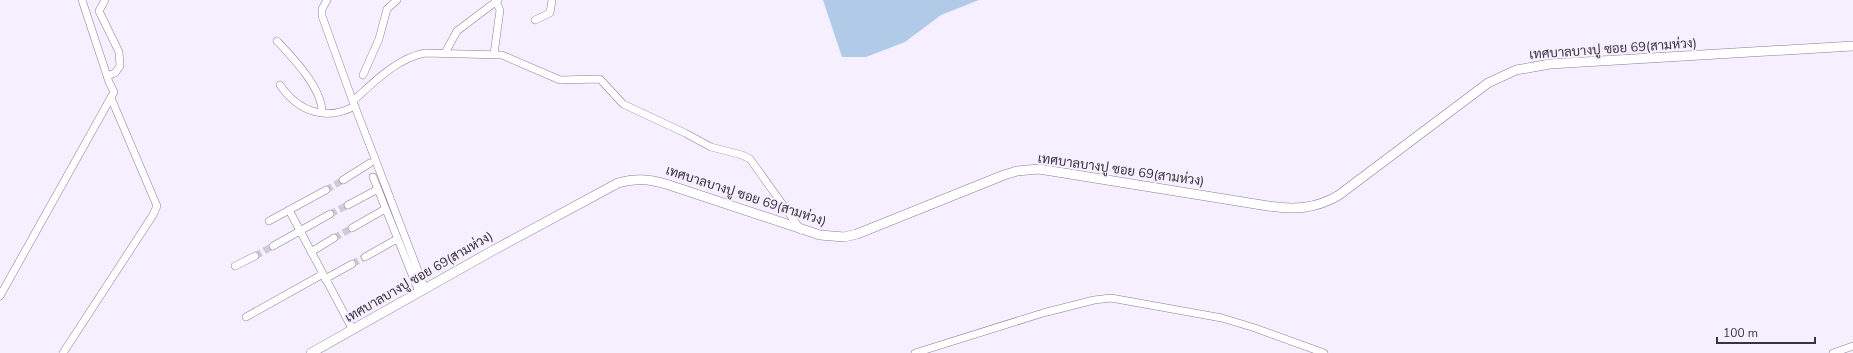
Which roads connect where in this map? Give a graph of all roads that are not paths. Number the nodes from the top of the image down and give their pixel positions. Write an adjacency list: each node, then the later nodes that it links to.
1 (82, 0): 13 (street)
2 (105, 0): 13 (street)
3 (327, 0): 16 (street)
4 (396, 0): 12 (street)
5 (552, 0): 7 (street)
6 (497, 1): 10 (street); 11 (street)
7 (535, 20)
8 (277, 41): 17 (street)
9 (1853, 46): 30 (street, เทศบาลบางปู ซอย 69(สามห่วง))
10 (445, 53): 11 (street); 16 (street)
11 (494, 54): 30 (street)
12 (363, 75)
13 (107, 76): 15 (street)
14 (280, 85): 17 (street)
15 (111, 98): 41 (street); 45 (street)
16 (352, 99): 17 (street); 40 (street)
17 (325, 113)
18 (370, 163): 20 (street)
19 (373, 177): 21 (street)
20 (343, 180)
21 (378, 189): 23 (street); 25 (street)
22 (326, 190): 24 (street)
23 (348, 205)
24 (288, 210): 27 (street); 29 (street)
25 (385, 210): 28 (street); 32 (street)
26 (330, 214): 29 (street)
27 (269, 221)
28 (352, 228)
29 (299, 230): 33 (street); 34 (street)
30 (801, 230): 40 (street, เทศบาลบางปู ซอย 69(สามห่วง))
31 (334, 238): 34 (street)
32 (398, 239): 36 (street); 40 (street)
33 (273, 246)
34 (311, 252): 39 (street)
35 (255, 256): 38 (street)
36 (365, 257)
37 (352, 264): 39 (street)
38 (235, 266)
39 (324, 276): 42 (street); 43 (street)
40 (422, 291): 43 (street, เทศบาลบางปู ซอย 69(สามห่วง))
41 (0, 296)
42 (246, 317)
43 (353, 330): 46 (street, เทศบาลบางปู ซอย 69(สามห่วง))
44 (1853, 346): 49 (street)
45 (63, 353)
46 (311, 353)
47 (914, 353): 48 (street)
48 (1324, 353)
49 (1833, 353)

